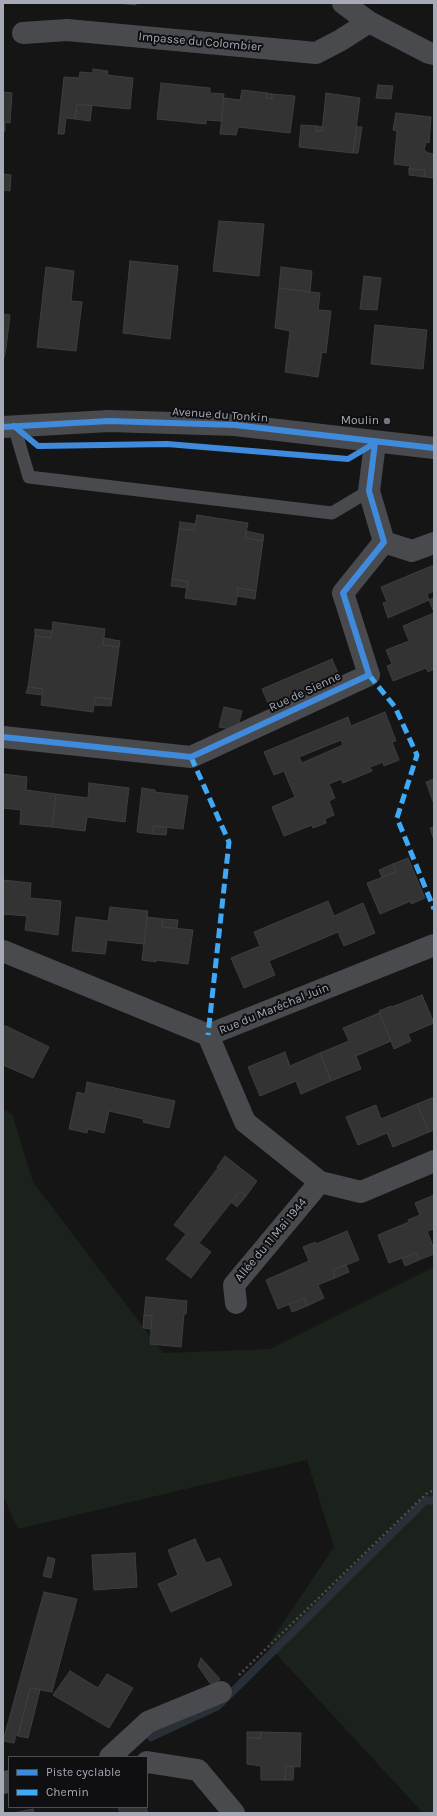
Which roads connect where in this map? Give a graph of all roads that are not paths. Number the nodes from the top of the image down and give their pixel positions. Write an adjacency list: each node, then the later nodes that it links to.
1 (345, 4): 2 (street)
2 (369, 22): 3 (street, Impasse du Colombier); 4 (street)
3 (23, 33)
4 (434, 54)
5 (8, 427): 6 (street, Avenue du Tonkin); 8 (lane)
6 (375, 443): 7 (street, Avenue du Tonkin); 8 (street)
7 (434, 448)
8 (369, 491): 9 (street)
9 (384, 542): 10 (street); 11 (street, Rue de Sienne)
10 (434, 543)
11 (3, 737)
12 (434, 944): 14 (street, Rue du Maréchal Juin)
13 (3, 951): 14 (street, Rue du Maréchal Juin)
14 (208, 1035): 16 (street)
15 (434, 1161): 16 (street)
16 (320, 1182): 17 (street, Allée du 11 Mai 1944)
17 (236, 1303)
18 (221, 1692): 19 (street)
19 (111, 1756)
20 (148, 1762): 21 (street)
21 (234, 1813)

